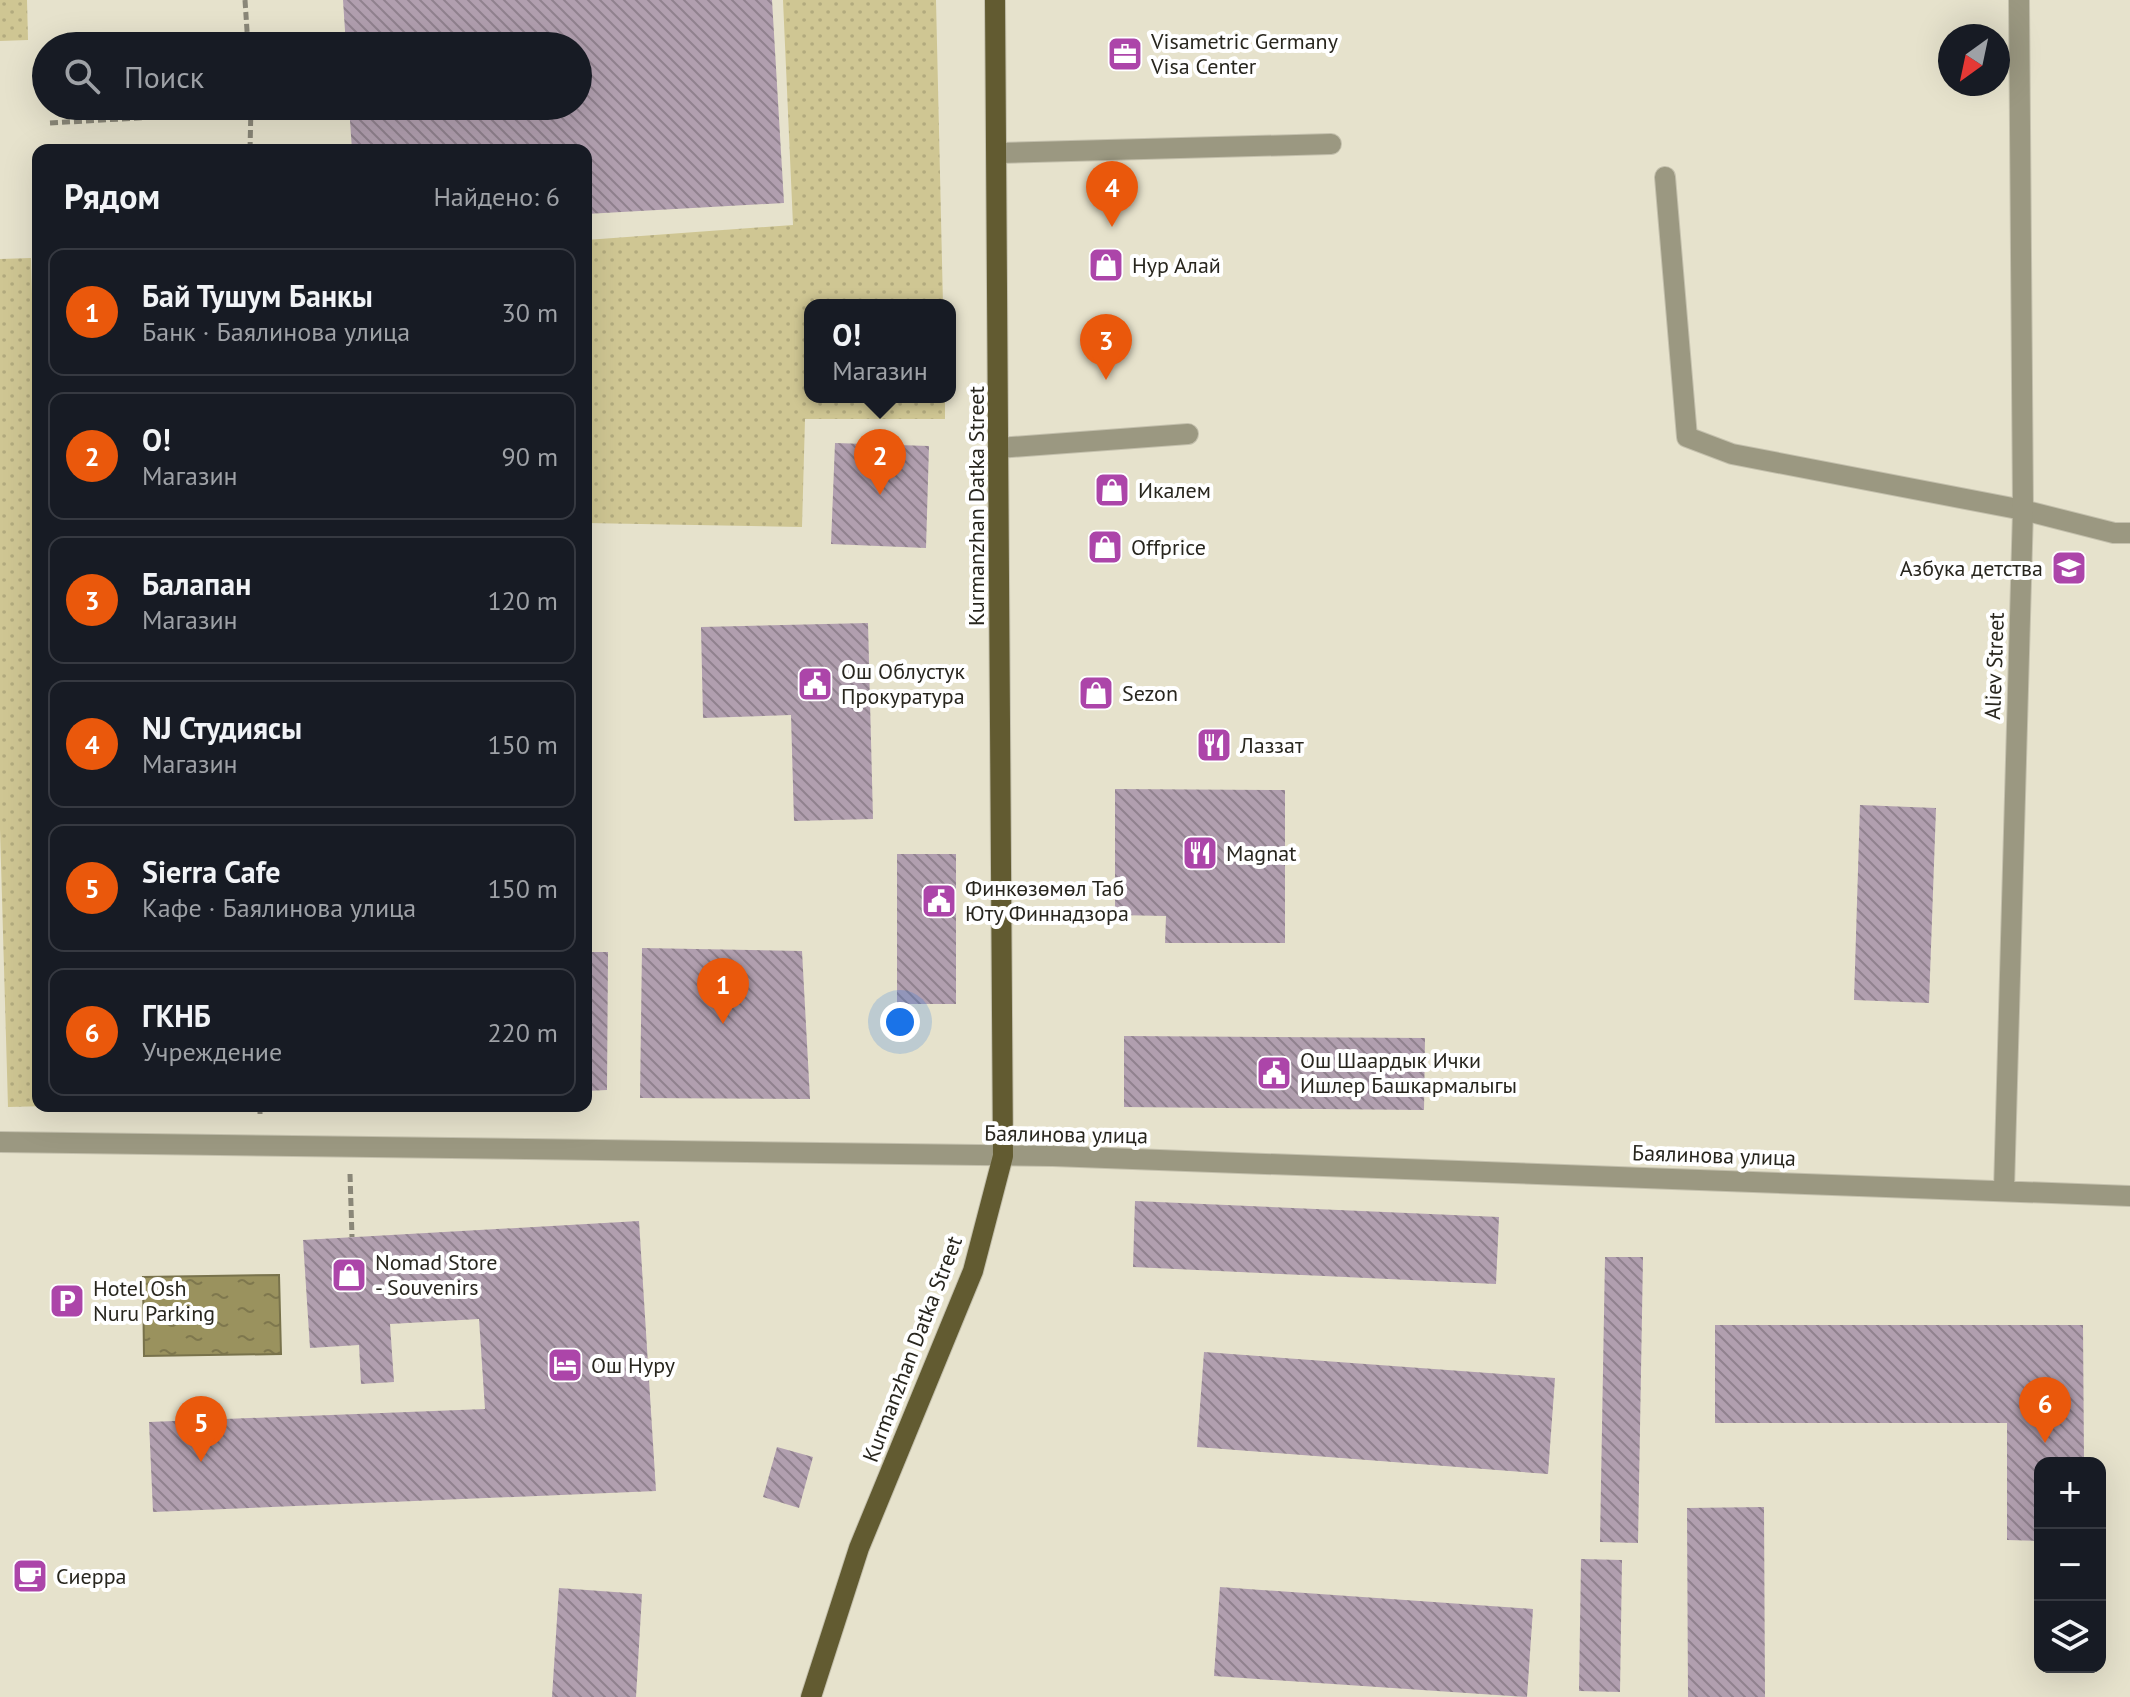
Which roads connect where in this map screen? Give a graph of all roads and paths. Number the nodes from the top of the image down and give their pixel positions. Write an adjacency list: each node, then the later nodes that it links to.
1 (245, 0): 4 (path)
2 (995, 0): 10 (main road, Kurmanzhan Datka Street)
3 (2019, 0): 14 (street, Aliev Street)
4 (247, 32)
5 (93, 120): 7 (path)
6 (251, 120): 8 (path)
7 (50, 123)
8 (250, 144)
9 (1331, 144): 10 (street)
10 (998, 153): 13 (main road, Kurmanzhan Datka Street)
11 (1665, 177): 14 (street)
12 (1188, 434): 13 (street)
13 (999, 448): 18 (main road, Kurmanzhan Datka Street)
14 (2023, 510): 15 (street); 19 (street, Aliev Street)
15 (2130, 533)
16 (0, 1142): 17 (street, Баялинова улица)
17 (349, 1148): 18 (street, Баялинова улица); 21 (path)
18 (1003, 1156): 19 (street, Баялинова улица); 22 (main road, Kurmanzhan Datka Street)
19 (2004, 1190): 20 (street, Баялинова улица)
20 (2130, 1196)
21 (352, 1237)
22 (811, 1697)

